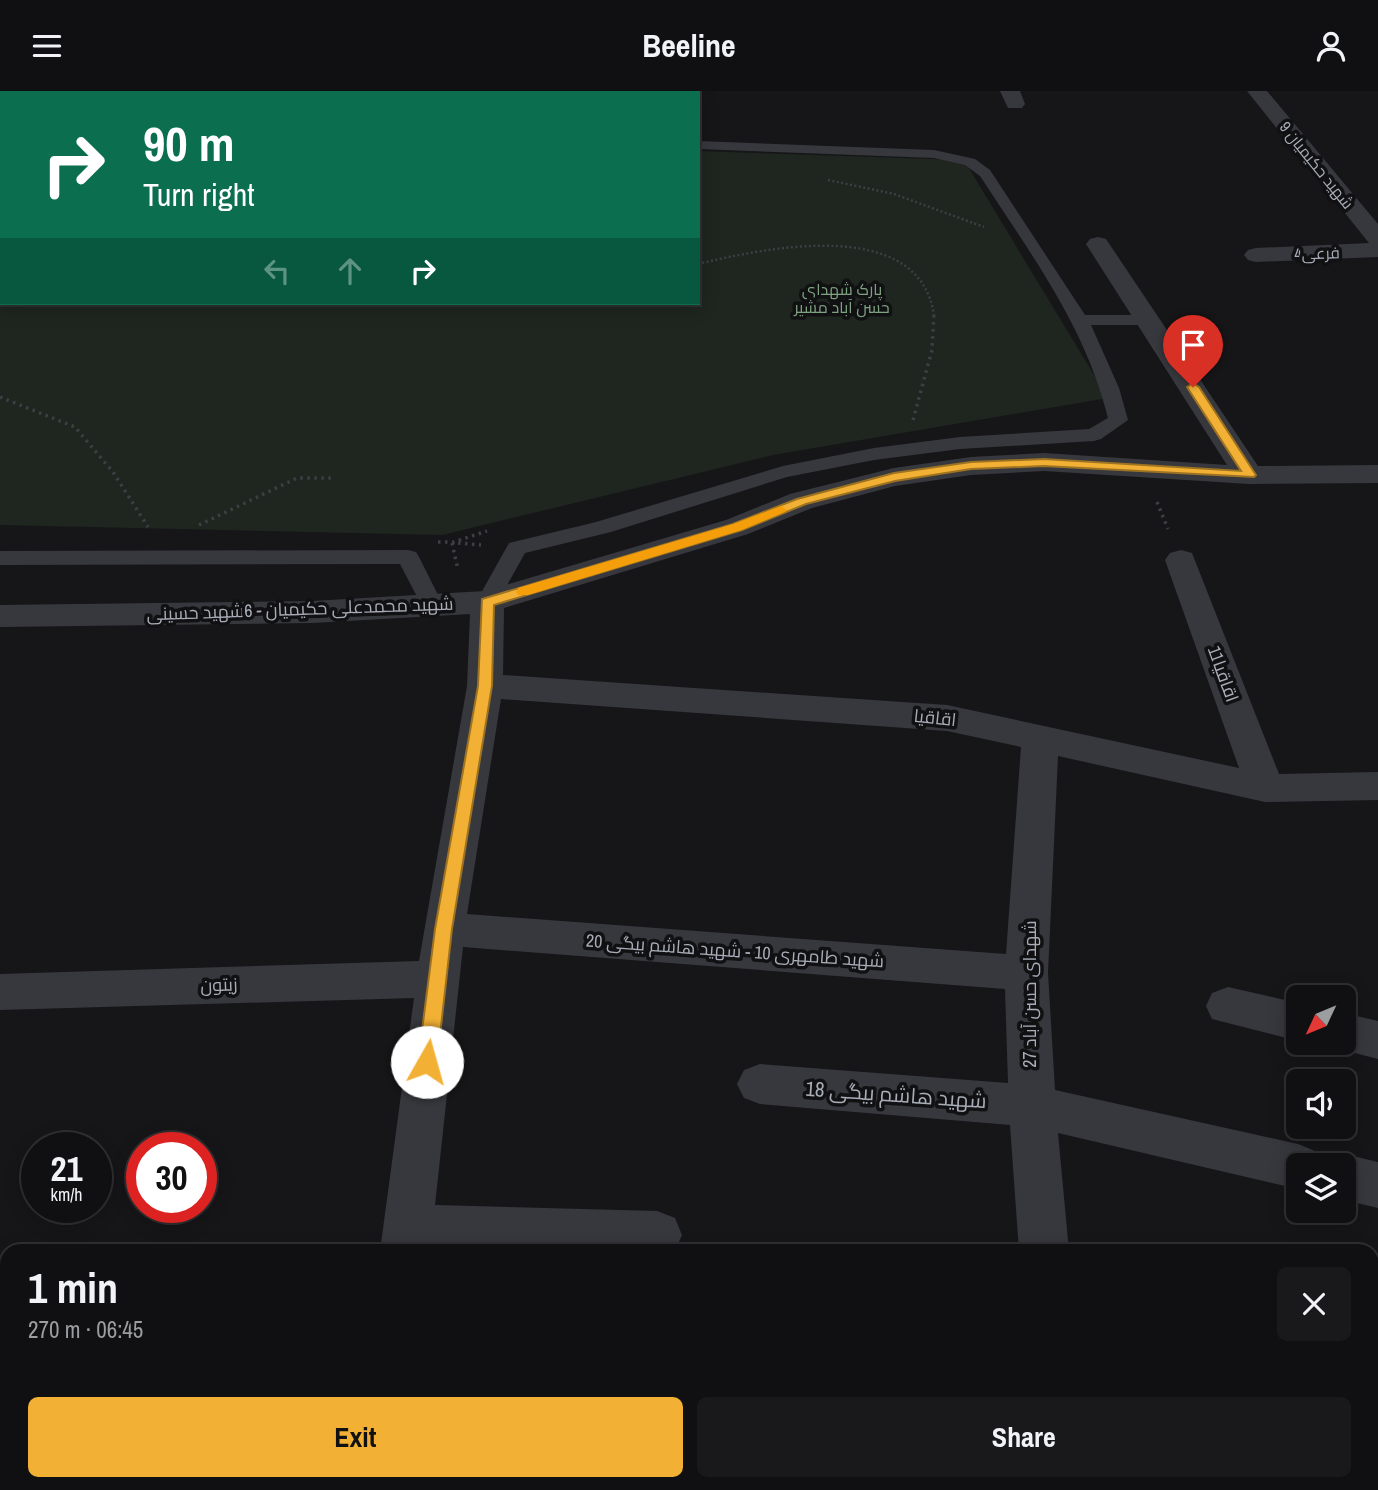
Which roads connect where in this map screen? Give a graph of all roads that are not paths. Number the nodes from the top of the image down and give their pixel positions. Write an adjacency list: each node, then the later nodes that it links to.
1 (1257, 91): 3 (street, شهید حکیمیان 9)
2 (700, 145): 7 (lane)
3 (1378, 239)
4 (1098, 244): 8 (street)
5 (1378, 250): 6 (street, فرعی4)
6 (1256, 255)
7 (1080, 320): 8 (lane); 13 (lane)
8 (1150, 320): 10 (street)
9 (1378, 474): 10 (street, شهید محمدعلی حکیمیان - 6شهید حسینی)
10 (1250, 475): 13 (street, شهید محمدعلی حکیمیان - 6شهید حسینی)
11 (0, 558): 14 (lane)
12 (1181, 561): 19 (street, 11اقاقیا)
13 (487, 602): 14 (street, شهید محمدعلی حکیمیان - 6شهید حسینی); 16 (street)
14 (433, 607): 15 (street, شهید محمدعلی حکیمیان - 6شهید حسینی)
15 (0, 616)
16 (485, 686): 17 (street, اقاقیا); 20 (street)
17 (1040, 737): 19 (street, اقاقیا); 21 (street, شهدای حسن آباد 27)
18 (1378, 786): 19 (street, اقاقیا)
19 (1265, 788)
20 (443, 929): 21 (street, شهید طامهری 10 - شهید هاشم بیگی 20); 22 (street)
21 (1026, 973): 29 (street, شهدای حسن آباد 27)
22 (437, 979): 23 (street, زیتون); 34 (street)
23 (0, 992)
24 (1228, 1006): 25 (street)
25 (1286, 1019)
26 (1356, 1035): 27 (street)
27 (1378, 1040)
28 (760, 1084): 29 (street, شهید هاشم بیگی 18)
29 (1032, 1106): 30 (street, شهید هاشم بیگی 18); 35 (street, شهدای حسن آباد 27)
30 (1286, 1164)
31 (1356, 1180): 32 (street)
32 (1378, 1185)
33 (657, 1235): 34 (street)
34 (406, 1240)
35 (1043, 1244)

